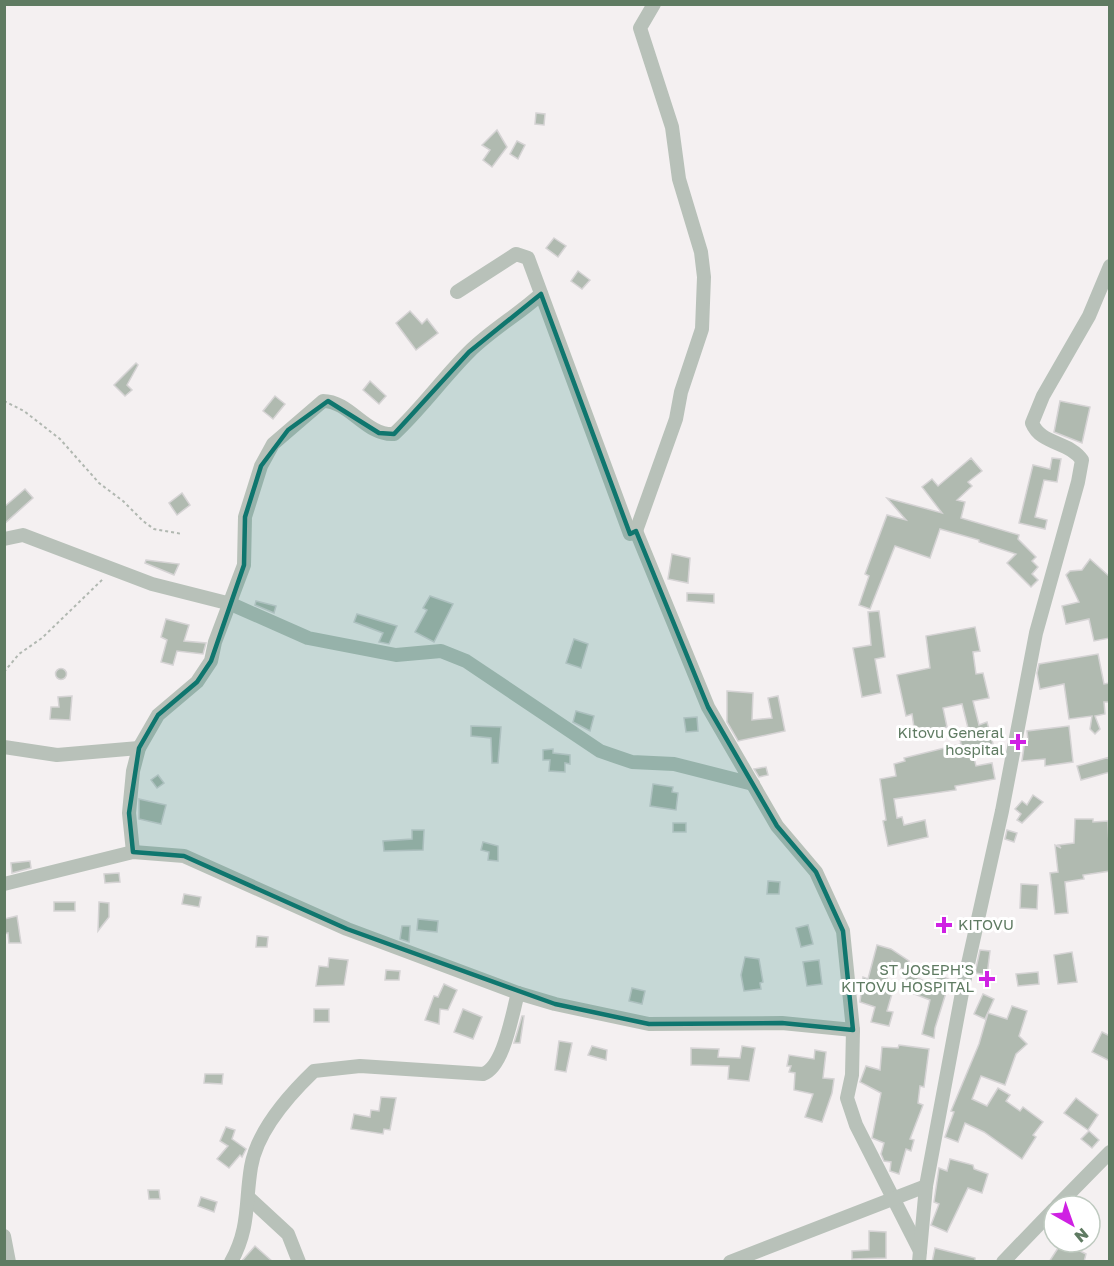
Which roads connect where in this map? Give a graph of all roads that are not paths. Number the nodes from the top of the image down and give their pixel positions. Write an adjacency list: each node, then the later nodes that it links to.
1 (654, 4): 5 (street)
2 (1110, 266): 16 (street)
3 (457, 292): 4 (street)
4 (541, 294): 5 (street); 7 (street)
5 (636, 531): 10 (street)
6 (4, 538): 7 (street)
7 (231, 604): 9 (street); 10 (street)
8 (4, 747): 9 (street)
9 (139, 748): 11 (street)
10 (753, 784): 14 (street)
11 (134, 852): 12 (street); 13 (street)
12 (4, 884)
13 (518, 993): 14 (street); 18 (street)
14 (853, 1030): 19 (street)
15 (1110, 1152): 17 (street)
16 (926, 1186): 19 (street); 22 (street)
17 (1069, 1194)
18 (249, 1198): 24 (street); 25 (street)
19 (894, 1198): 22 (street); 26 (street)
20 (1042, 1222): 27 (street)
21 (4, 1236): 23 (street)
22 (920, 1256)
23 (9, 1262)
24 (231, 1262)
25 (299, 1262)
26 (730, 1262)
27 (1003, 1262)

